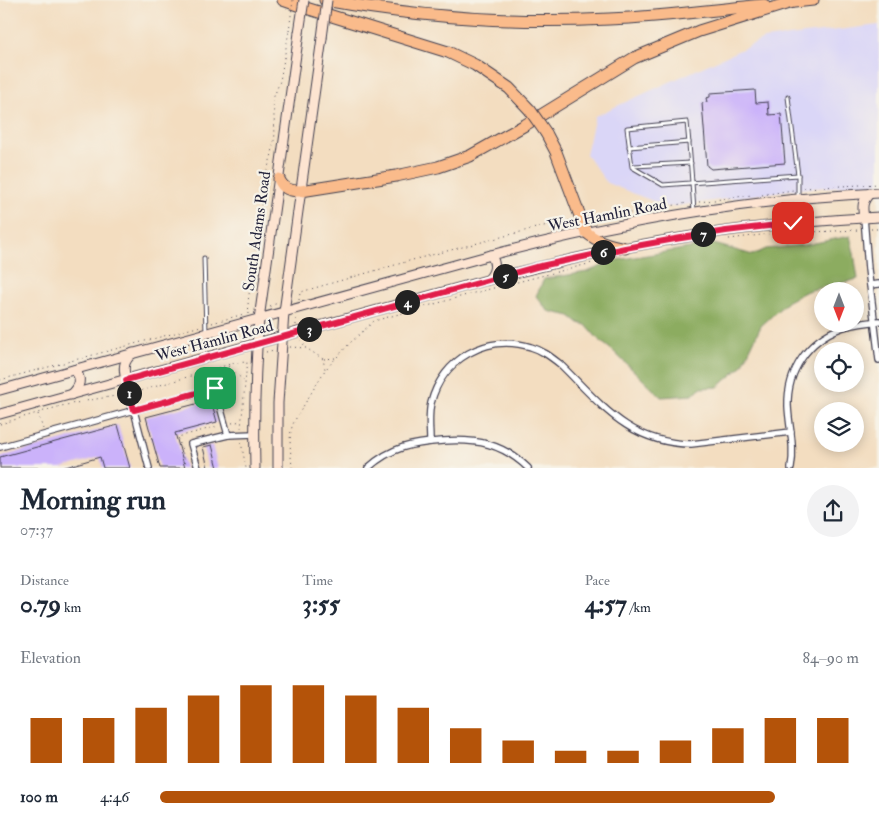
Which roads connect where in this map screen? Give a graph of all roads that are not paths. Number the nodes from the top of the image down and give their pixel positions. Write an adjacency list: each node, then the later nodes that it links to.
1 (283, 0): 20 (highway, bridge)
2 (304, 0): 12 (main road, South Adams Road, bridge)
3 (326, 0): 5 (highway); 14 (main road, bridge)
4 (813, 0): 5 (highway)
5 (792, 2): 14 (highway)
6 (788, 97): 11 (lane)
7 (689, 142): 8 (lane); 8 (lane); 9 (lane)
8 (629, 147): 10 (lane)
9 (690, 162): 10 (lane); 13 (lane)
10 (632, 167): 13 (lane)
11 (798, 175): 13 (lane); 16 (lane)
12 (279, 179): 14 (highway); 28 (main road, South Adams Road)
13 (692, 183): 17 (lane)
14 (301, 191): 27 (main road)
15 (874, 193): 16 (main road, West Hamlin Road); 19 (main road)
16 (798, 199): 17 (main road, West Hamlin Road)
17 (694, 212): 20 (main road, West Hamlin Road)
18 (879, 216): 19 (main road, West Hamlin Road)
19 (864, 218): 21 (main road, West Hamlin Road); 26 (street)
20 (586, 232): 21 (highway); 22 (main road, West Hamlin Road)
21 (625, 248): 24 (main road, West Hamlin Road)
22 (491, 255): 24 (main road); 27 (main road, West Hamlin Road)
23 (204, 258): 30 (lane)
24 (488, 280): 31 (main road, West Hamlin Road)
25 (879, 284): 26 (street)
26 (870, 285): 29 (street)
27 (284, 312): 28 (main road, West Hamlin Road); 31 (main road)
28 (259, 319): 30 (main road, West Hamlin Road); 32 (main road, South Adams Road)
29 (877, 322): 34 (street); 41 (street)
30 (206, 329): 33 (main road, West Hamlin Road)
31 (281, 337): 32 (main road, West Hamlin Road); 49 (main road)
32 (257, 344): 36 (main road, West Hamlin Road); 42 (main road, South Adams Road)
33 (133, 353): 35 (main road, West Hamlin Road); 36 (main road)
34 (879, 360)
35 (74, 370): 37 (main road, West Hamlin Road); 38 (main road)
36 (126, 380): 38 (main road, West Hamlin Road); 39 (street)
37 (0, 390)
38 (71, 395): 40 (main road, West Hamlin Road)
39 (134, 410): 43 (street); 45 (street); 46 (street)
40 (0, 414)
41 (791, 432): 44 (street); 52 (street)
42 (254, 434): 43 (street); 48 (main road, South Adams Road)
43 (228, 435): 47 (street)
44 (430, 442): 50 (street); 51 (street)
45 (0, 447)
46 (149, 468)
47 (198, 468)
48 (255, 468)
49 (278, 468)
50 (368, 468)
51 (528, 468)
52 (791, 468)

